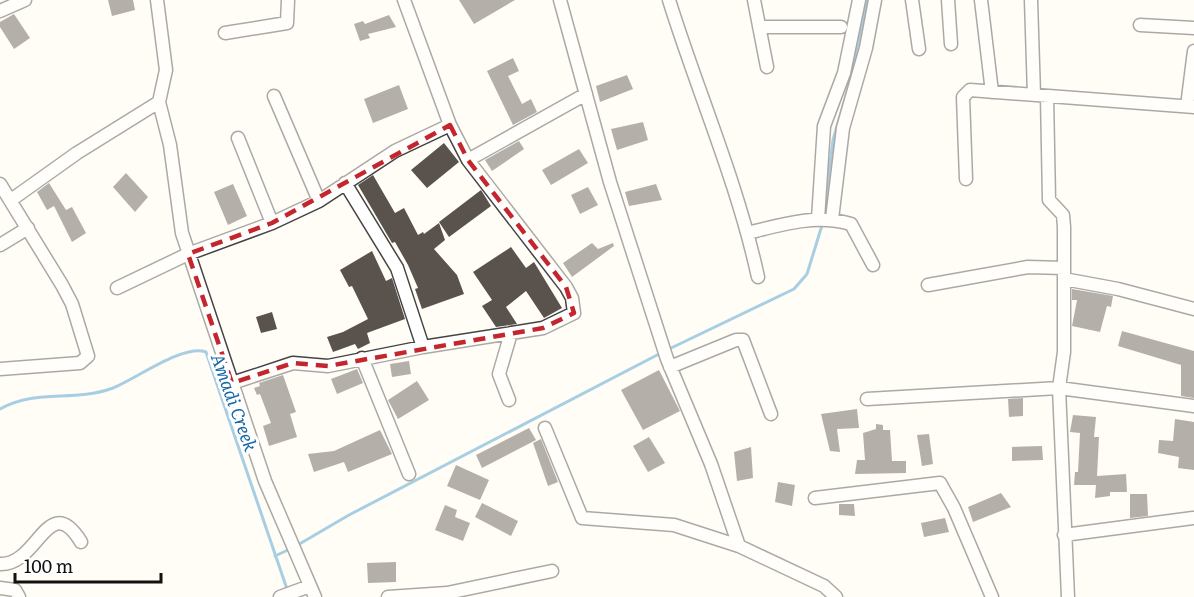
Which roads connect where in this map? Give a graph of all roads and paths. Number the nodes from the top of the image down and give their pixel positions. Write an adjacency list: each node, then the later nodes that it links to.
1 (25, 0): 14 (street)
2 (157, 0): 29 (street)
3 (288, 0): 19 (street)
4 (404, 0): 31 (street)
5 (560, 0): 25 (street)
6 (669, 0): 42 (street)
7 (754, 0): 16 (street)
8 (859, 0): 38 (street)
9 (875, 0): 39 (street)
10 (912, 0): 21 (street)
11 (948, 0): 20 (street)
12 (981, 0): 24 (street)
13 (1031, 0): 26 (street)
14 (0, 11)
15 (1140, 25): 18 (street)
16 (759, 27): 17 (street); 23 (street)
17 (842, 27)
18 (1194, 28)
19 (225, 33)
20 (951, 44)
21 (919, 49)
22 (1194, 51): 30 (street)
23 (767, 67)
24 (992, 92): 26 (street); 34 (street)
25 (586, 94): 33 (street); 54 (street)
26 (1034, 95): 28 (street)
27 (274, 96): 37 (street)
28 (1047, 96): 30 (street); 46 (street)
29 (159, 102): 36 (street); 44 (street)
30 (1190, 106)
31 (450, 125): 33 (street); 35 (street)
32 (238, 138): 40 (street)
33 (468, 160): 51 (street)
34 (966, 179)
35 (345, 183): 37 (street); 52 (street)
36 (5, 194): 41 (street)
37 (319, 201): 40 (street)
38 (818, 219): 39 (street); 42 (street)
39 (832, 219): 45 (street)
40 (272, 223): 44 (street)
41 (28, 228): 43 (street); 55 (street)
42 (748, 233): 47 (street)
43 (0, 245)
44 (188, 254): 49 (street); 56 (street)
45 (873, 265)
46 (1064, 273): 48 (street); 50 (street); 57 (street)
47 (758, 277)
48 (928, 285)
49 (117, 288)
50 (1194, 309)
51 (511, 333): 52 (street); 59 (street)
52 (423, 346): 53 (street)
53 (362, 358): 56 (street); 63 (street)
54 (668, 363): 61 (street); 68 (street)
55 (0, 369)
56 (232, 383): 72 (street)
57 (1059, 388): 58 (street); 60 (street); 66 (street)
58 (867, 399)
59 (509, 400)
60 (1194, 406)
61 (771, 414)
62 (545, 428): 68 (street)
63 (409, 474)
64 (815, 498): 77 (street)
65 (1193, 518): 66 (street)
66 (1064, 535): 78 (street)
67 (81, 542): 69 (street)
68 (739, 546): 76 (street)
69 (0, 564)
70 (552, 571): 75 (street)
71 (0, 588): 73 (street)
72 (309, 591): 74 (street)
73 (19, 597)
74 (280, 597)
75 (388, 597)
76 (836, 597)
77 (992, 597)
78 (1068, 597)

